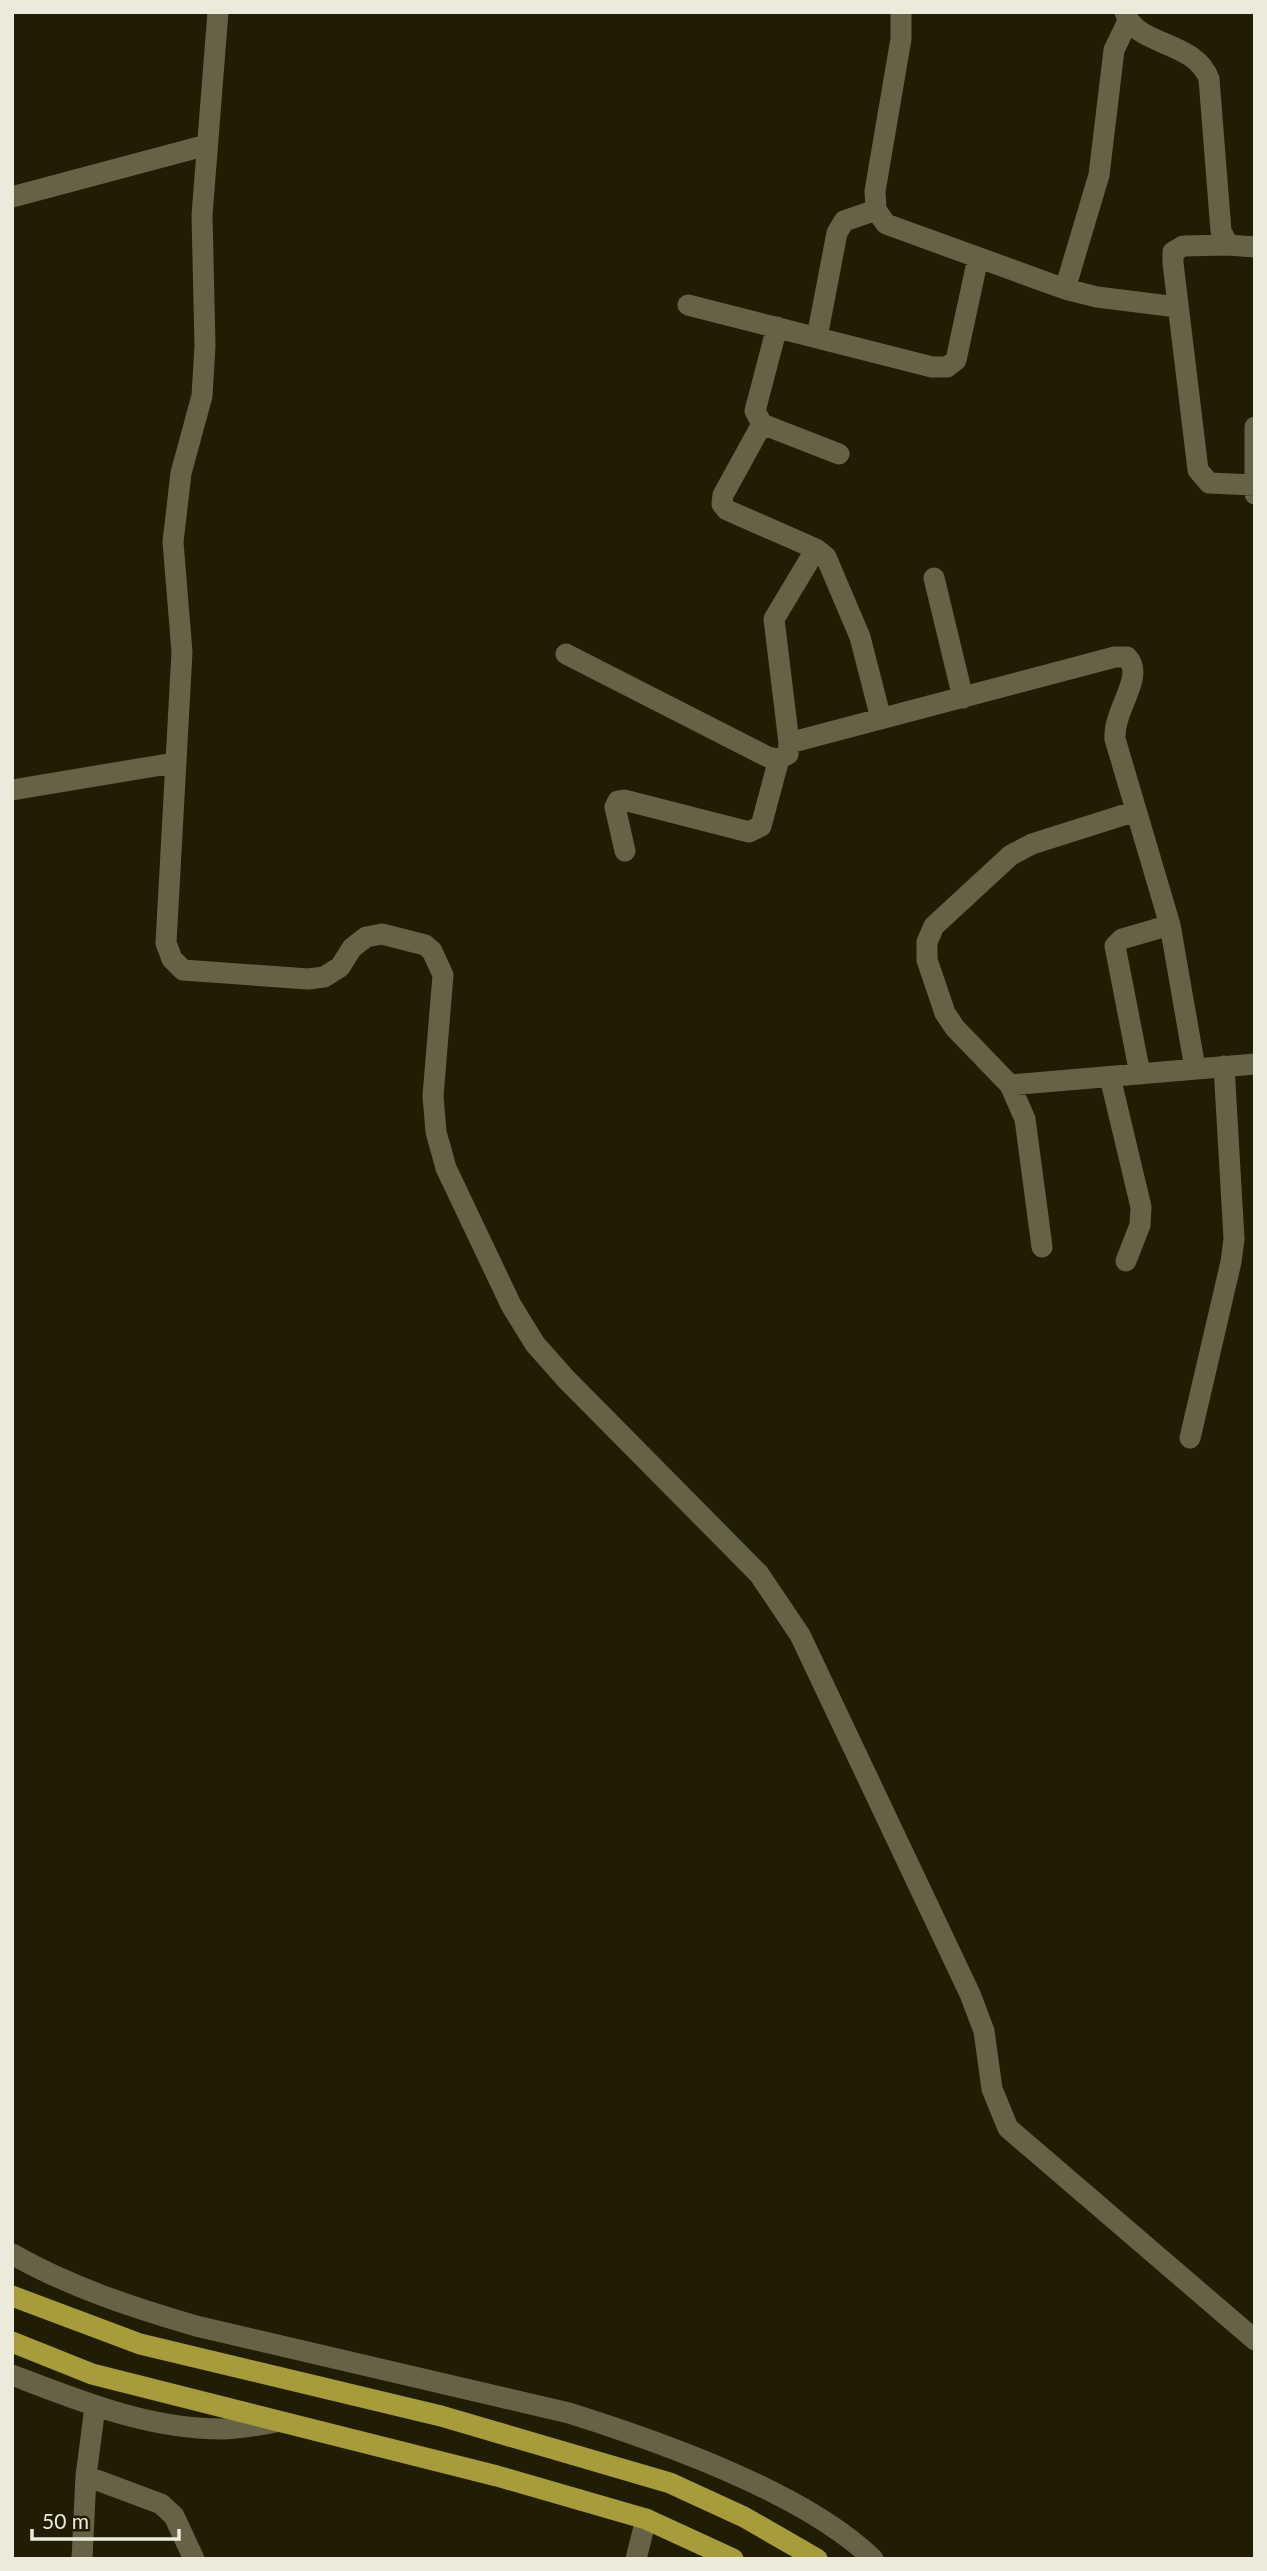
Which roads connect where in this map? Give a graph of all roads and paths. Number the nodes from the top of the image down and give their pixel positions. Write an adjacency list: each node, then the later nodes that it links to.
1 (218, 12): 4 (street)
2 (901, 12): 6 (street)
3 (1127, 17): 7 (street); 10 (street)
4 (207, 145): 5 (street); 26 (street)
5 (12, 197)
6 (876, 210): 9 (street); 14 (street)
7 (1228, 245): 8 (street); 12 (street)
8 (1255, 247)
9 (978, 258): 10 (street); 14 (street)
10 (1065, 289): 12 (street)
11 (688, 305): 13 (street)
12 (1177, 307): 18 (street)
13 (777, 327): 14 (street); 15 (street)
14 (817, 337)
15 (762, 424): 17 (street); 20 (street)
16 (1255, 427): 18 (street)
17 (839, 454)
18 (1254, 485): 19 (street)
19 (1255, 494)
20 (816, 549): 24 (street); 25 (street)
21 (934, 578): 23 (street)
22 (566, 654): 25 (street)
23 (963, 698): 24 (street); 28 (street)
24 (881, 719): 25 (street)
25 (784, 751): 29 (street)
26 (174, 763): 27 (street); 42 (street)
27 (12, 790)
28 (1136, 811): 30 (street); 36 (street)
29 (625, 851)
30 (1170, 925): 33 (street); 34 (street)
31 (1255, 1064): 32 (street)
32 (1224, 1066): 33 (street); 39 (street)
33 (1195, 1068): 34 (street)
34 (1140, 1074): 35 (street)
35 (1110, 1077): 36 (street); 38 (street)
36 (1010, 1084): 37 (street)
37 (1042, 1247)
38 (1126, 1261)
39 (1191, 1438)
40 (12, 2254): 54 (street)
41 (12, 2296): 53 (highway)
42 (1255, 2340)
43 (12, 2342): 46 (highway)
44 (12, 2375): 45 (street)
45 (95, 2407): 46 (street); 47 (street)
46 (276, 2422): 48 (highway)
47 (86, 2476): 49 (street); 50 (street)
48 (646, 2519): 51 (street); 52 (highway)
49 (82, 2559)
50 (194, 2559)
51 (636, 2559)
52 (733, 2559)
53 (817, 2559)
54 (873, 2559)

